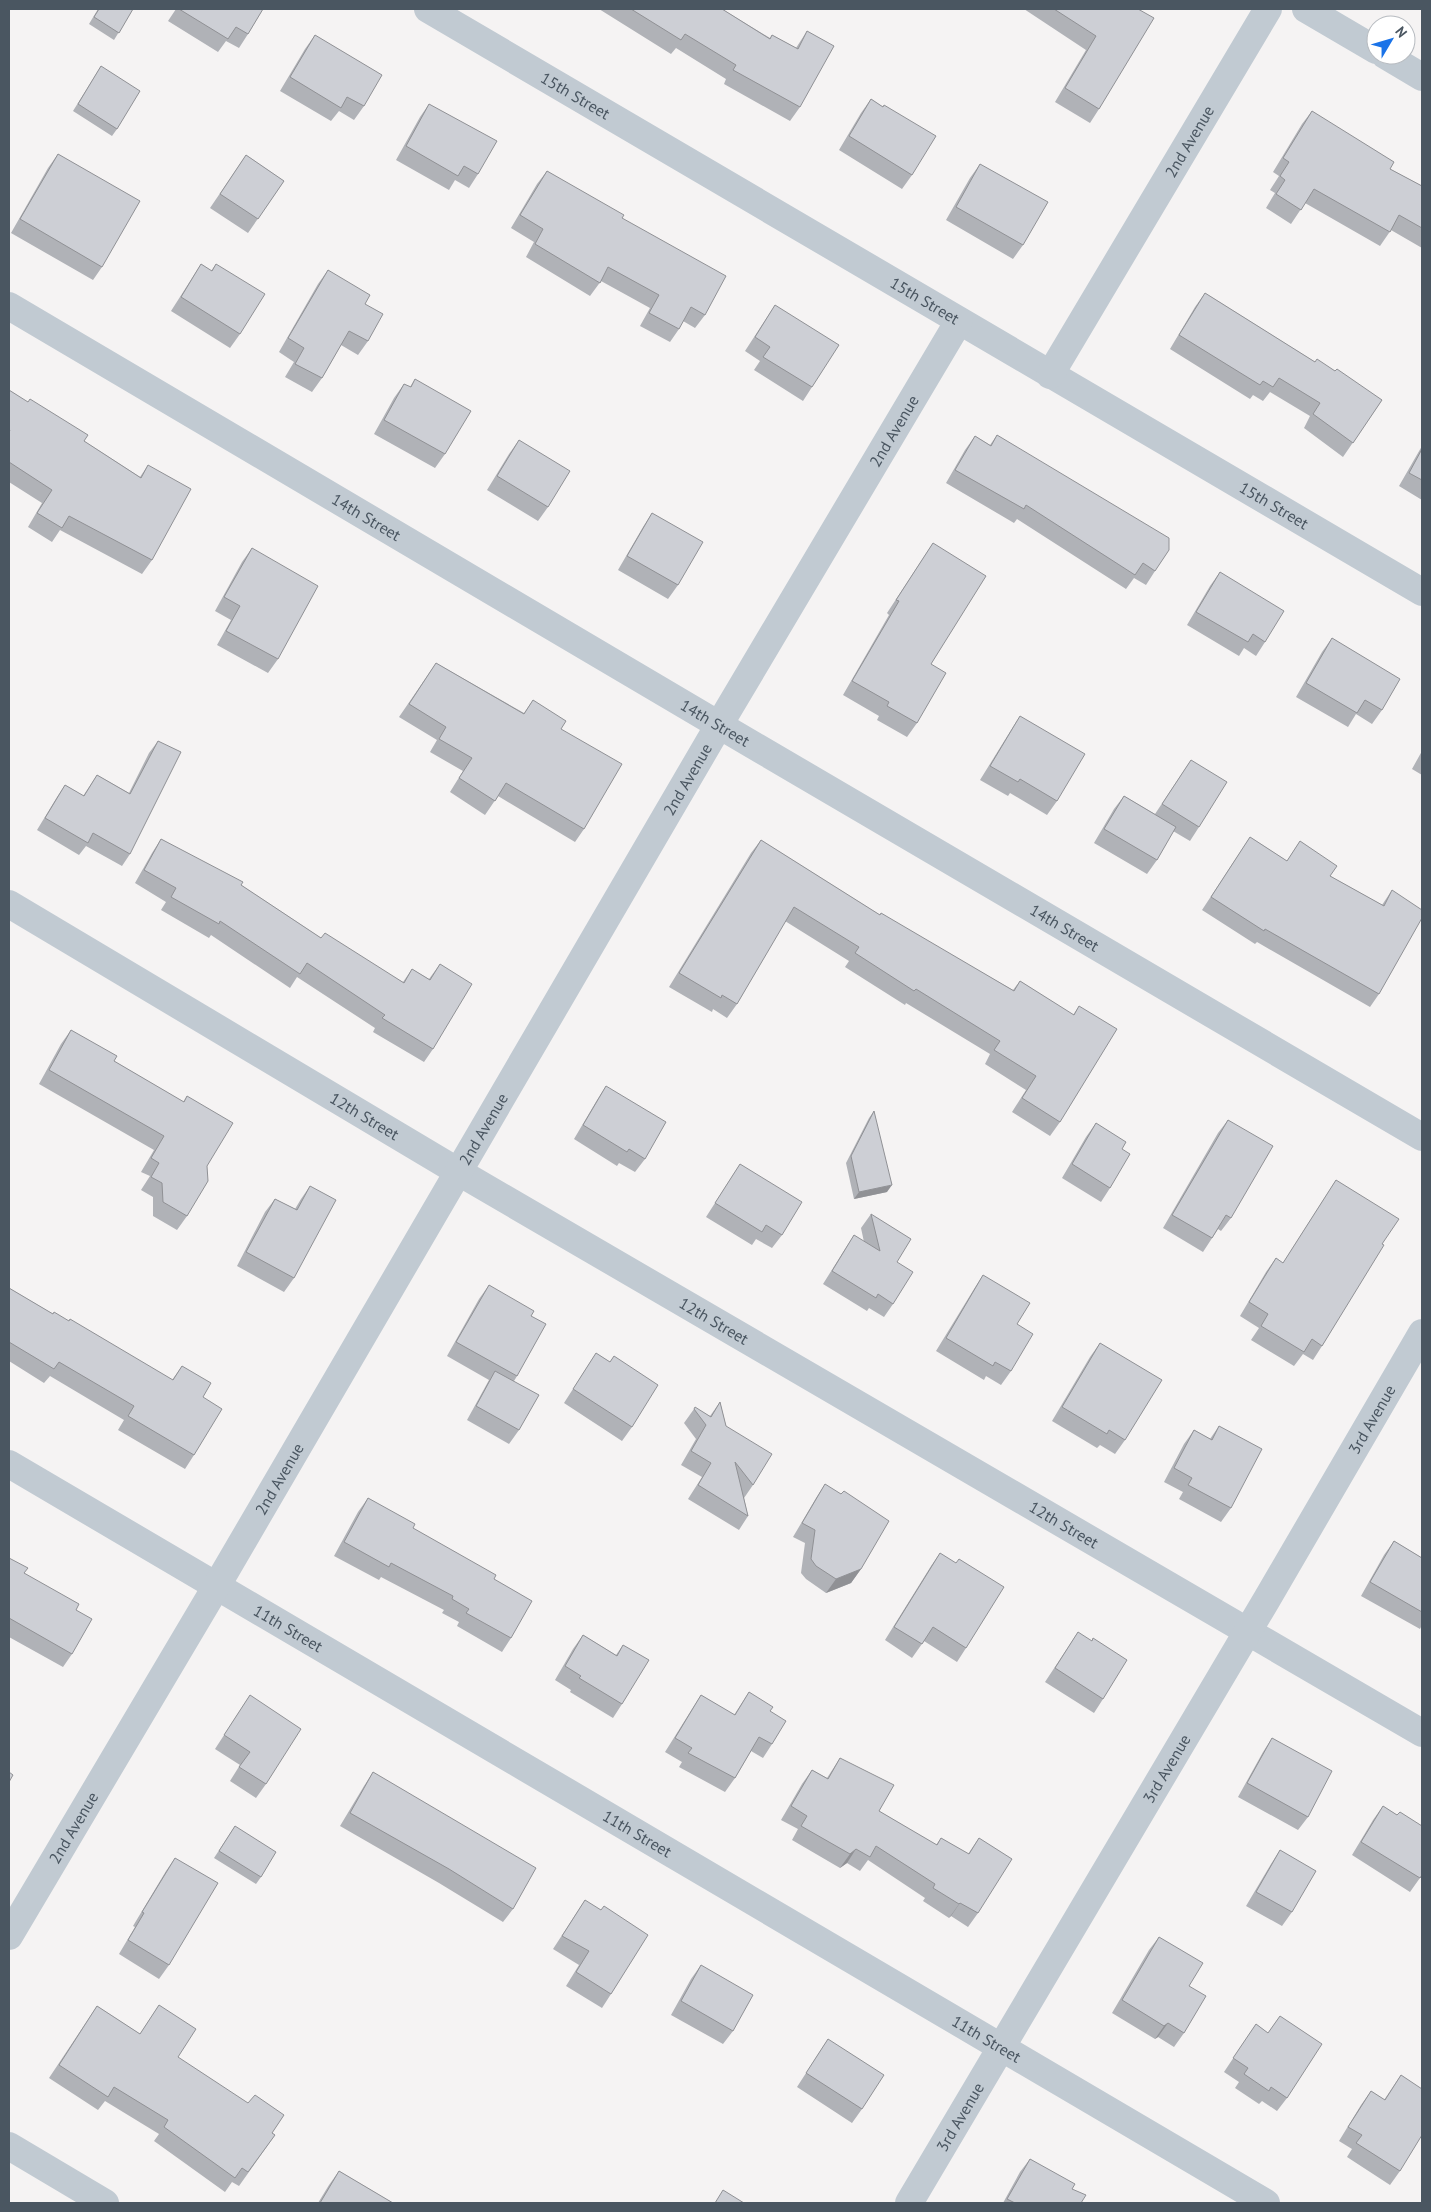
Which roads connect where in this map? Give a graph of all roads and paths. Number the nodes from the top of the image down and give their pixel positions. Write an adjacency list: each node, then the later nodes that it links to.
1 (428, 9): 8 (street, 15th Street)
2 (1268, 9): 9 (street, 2nd Avenue)
3 (1306, 9): 4 (street)
4 (1366, 44)
5 (1402, 65): 6 (street)
6 (1422, 77)
7 (9, 306): 11 (street, 14th Street)
8 (959, 321): 9 (street, 15th Street); 11 (street, 2nd Avenue)
9 (1050, 375): 10 (street, 15th Street)
10 (1422, 592)
11 (719, 725): 13 (street, 14th Street); 14 (street, 2nd Avenue)
12 (9, 904): 14 (street, 12th Street)
13 (1422, 1137)
14 (457, 1171): 17 (street, 2nd Avenue); 18 (street, 12th Street)
15 (1422, 1333): 18 (street, 3rd Avenue)
16 (9, 1464): 17 (street, 11th Street)
17 (216, 1587): 20 (street, 2nd Avenue); 21 (street, 11th Street)
18 (1248, 1631): 19 (street, 12th Street); 21 (street, 3rd Avenue)
19 (1422, 1733)
20 (9, 1936)
21 (1000, 2048): 24 (street, 3rd Avenue); 25 (street, 11th Street)
22 (9, 2146): 23 (street)
23 (105, 2203)
24 (909, 2203)
25 (1266, 2203)

